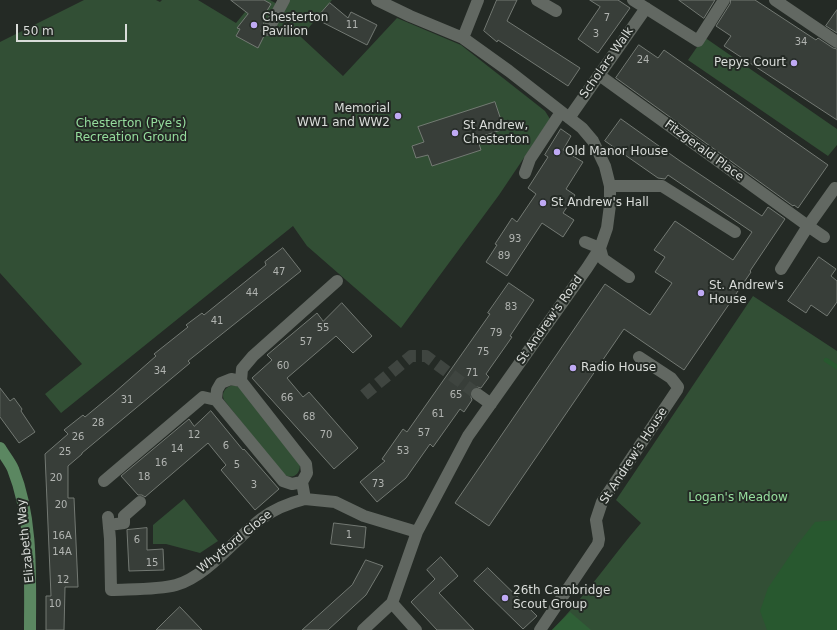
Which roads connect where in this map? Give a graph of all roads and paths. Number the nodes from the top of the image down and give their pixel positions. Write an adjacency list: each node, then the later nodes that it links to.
1 (284, 0): 10 (street)
2 (377, 0): 11 (street, St Andrew's Road)
3 (478, 0): 11 (street)
4 (537, 0): 9 (street)
5 (633, 0): 8 (street)
6 (724, 0): 8 (street)
7 (775, 0): 12 (street)
8 (646, 8): 13 (street, Scholars Walk)
9 (556, 11)
10 (268, 30)
11 (463, 38): 14 (street, St Andrew's Road)
12 (837, 42)
13 (599, 76): 14 (street, Scholars Walk); 18 (street, Fitzgerald Place)
14 (565, 115): 15 (street, Scholars Walk); 16 (street, St Andrew's Road)
15 (525, 173)
16 (610, 186): 19 (street); 22 (street, St Andrew's Road)
17 (835, 188): 18 (street)
18 (808, 226): 20 (street, Fitzgerald Place); 23 (street)
19 (735, 232)
20 (824, 237)
21 (586, 242): 22 (street)
22 (600, 248): 24 (street); 30 (street, St Andrew's Road)
23 (781, 269)
24 (629, 277)
25 (337, 281): 27 (street)
26 (639, 357): 43 (street, St Andrew's House)
27 (241, 381): 29 (street); 33 (street)
28 (477, 394): 30 (street)
29 (216, 400): 32 (street); 33 (street)
30 (491, 404): 36 (street, St Andrew's Road)
31 (0, 448): 37 (main road, Elizabeth Way)
32 (104, 481)
33 (302, 482): 34 (street)
34 (305, 499): 35 (street, Whytford Close); 36 (street)
35 (140, 502)
36 (417, 532): 38 (street, St Andrew's Road)
37 (31, 592): 39 (main road, Elizabeth Way); 40 (main road, Elizabeth Way)
38 (392, 603): 41 (street, St Andrew's Road); 42 (street)
39 (30, 630)
40 (38, 630)
41 (363, 630)
42 (416, 630)
43 (540, 630)

